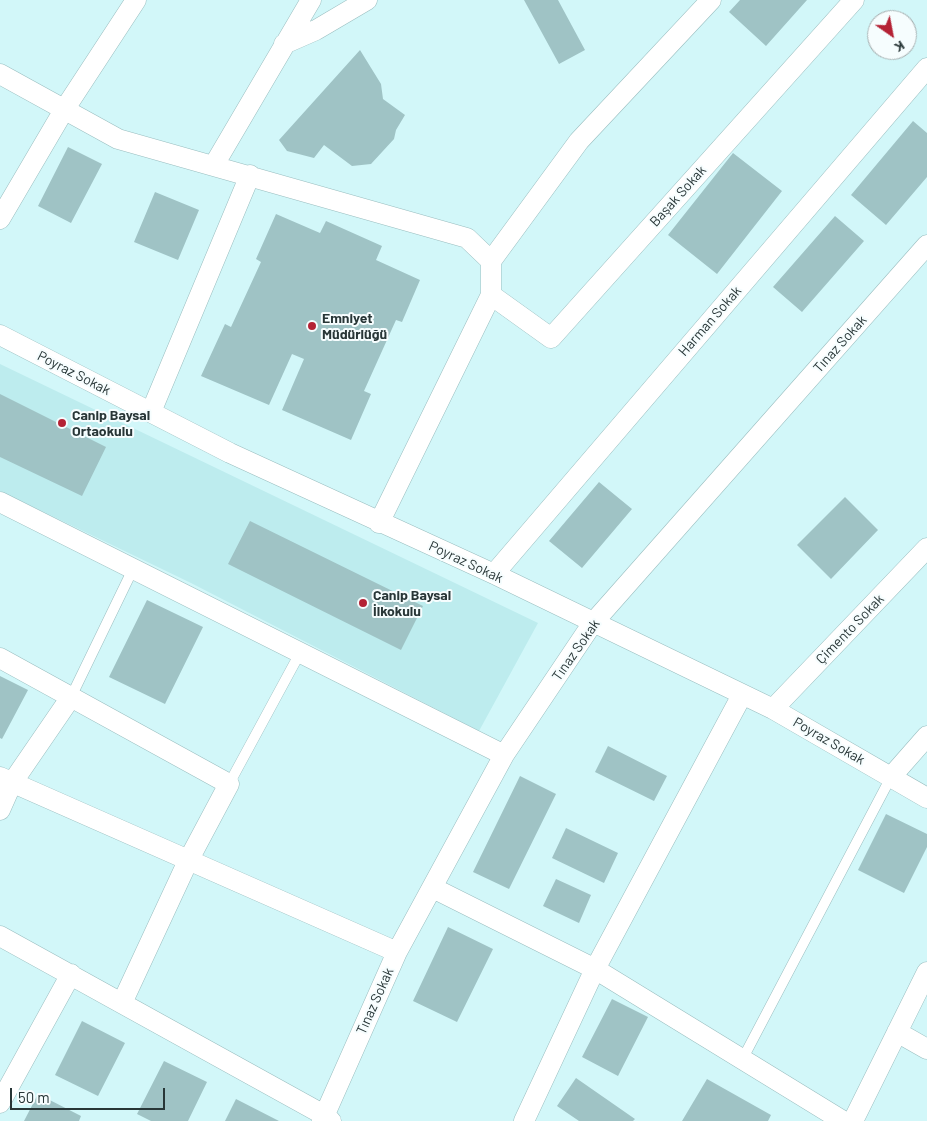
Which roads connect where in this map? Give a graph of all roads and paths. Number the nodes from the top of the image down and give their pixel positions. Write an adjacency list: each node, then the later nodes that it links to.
1 (136, 0): 9 (street)
2 (311, 0): 6 (street)
3 (367, 0): 6 (street)
4 (711, 0): 14 (street)
5 (854, 0): 15 (street, Başak Sokak)
6 (284, 44): 10 (street)
7 (927, 68): 22 (street, Harman Sokak)
8 (0, 74): 9 (street)
9 (64, 110): 10 (street); 12 (street)
10 (214, 165): 11 (street)
11 (250, 175): 14 (street); 17 (street)
12 (0, 219)
13 (927, 246): 23 (street, Tınaz Sokak)
14 (492, 261): 15 (street)
15 (491, 295): 19 (street)
16 (0, 335): 17 (street, Poyraz Sokak)
17 (151, 412): 19 (street, Poyraz Sokak)
18 (0, 502): 21 (street)
19 (379, 523): 22 (street, Poyraz Sokak)
20 (927, 548): 28 (street, Çimento Sokak)
21 (133, 569): 24 (street); 27 (lane)
22 (494, 574): 23 (street, Poyraz Sokak)
23 (592, 624): 26 (street, Poyraz Sokak); 30 (street, Tınaz Sokak)
24 (300, 653): 30 (street); 33 (lane)
25 (0, 658): 27 (street)
26 (742, 695): 28 (street, Poyraz Sokak); 40 (street)
27 (71, 697): 32 (street); 33 (street)
28 (773, 709): 31 (street, Poyraz Sokak)
29 (927, 736): 31 (street)
30 (504, 755): 37 (street, Tınaz Sokak)
31 (892, 777): 34 (street, Poyraz Sokak); 46 (lane)
32 (6, 780): 35 (street); 36 (street)
33 (229, 784): 36 (street)
34 (927, 798)
35 (0, 810)
36 (188, 860): 39 (street); 43 (street)
37 (432, 888): 39 (street, Tınaz Sokak); 40 (street)
38 (0, 936): 42 (street)
39 (397, 952): 48 (street, Tınaz Sokak)
40 (595, 970): 46 (street); 49 (street)
41 (927, 972): 44 (street)
42 (71, 974): 43 (street); 47 (street)
43 (122, 1003): 48 (street)
44 (897, 1032): 45 (street); 51 (street)
45 (927, 1049)
46 (742, 1060): 50 (street)
47 (0, 1103)
48 (326, 1119)
49 (524, 1121)
50 (843, 1121)
51 (852, 1121)

